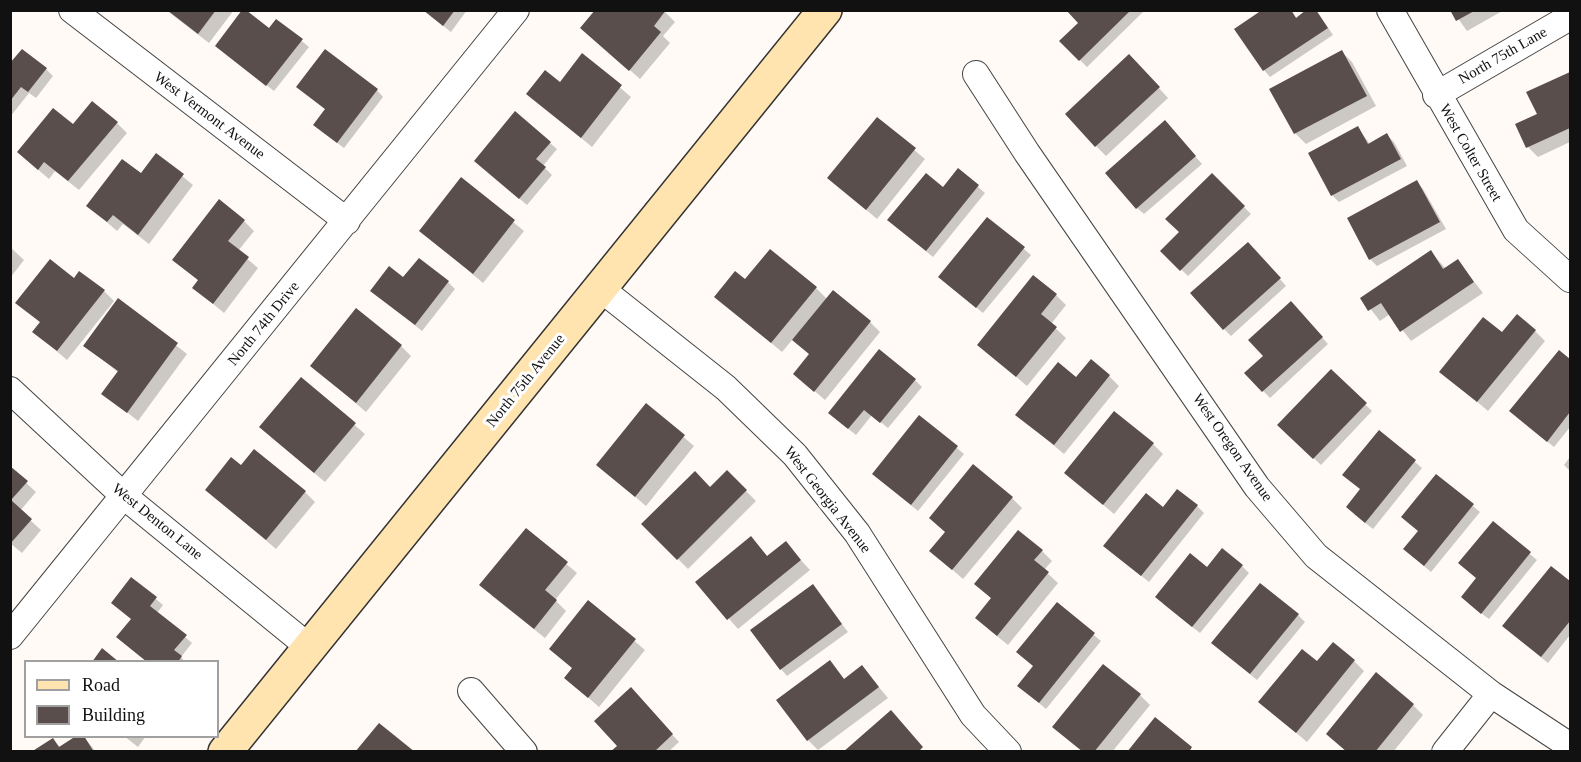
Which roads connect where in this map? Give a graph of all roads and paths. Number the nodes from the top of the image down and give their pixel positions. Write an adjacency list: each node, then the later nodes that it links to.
1 (72, 10): 8 (street, West Vermont Avenue)
2 (516, 10): 8 (street, North 74th Drive)
3 (825, 10): 10 (main road, North 75th Avenue)
4 (1390, 10): 7 (street, West Colter Street)
5 (1570, 17): 7 (street, North 75th Lane)
6 (976, 74): 16 (street, West Oregon Avenue)
7 (1436, 96): 9 (street, West Colter Street)
8 (347, 221): 12 (street, North 74th Drive)
9 (1570, 279)
10 (601, 289): 14 (main road, North 75th Avenue); 20 (street, West Georgia Avenue)
11 (10, 390): 12 (street, West Denton Lane)
12 (124, 496): 13 (street, North 74th Drive); 14 (street, West Denton Lane)
13 (10, 636)
14 (309, 647): 18 (main road, North 75th Avenue)
15 (471, 691): 19 (street)
16 (1491, 694): 17 (street, West Oregon Avenue); 21 (street)
17 (1570, 746)
18 (225, 752)
19 (524, 752)
20 (1008, 752)
21 (1445, 752)

